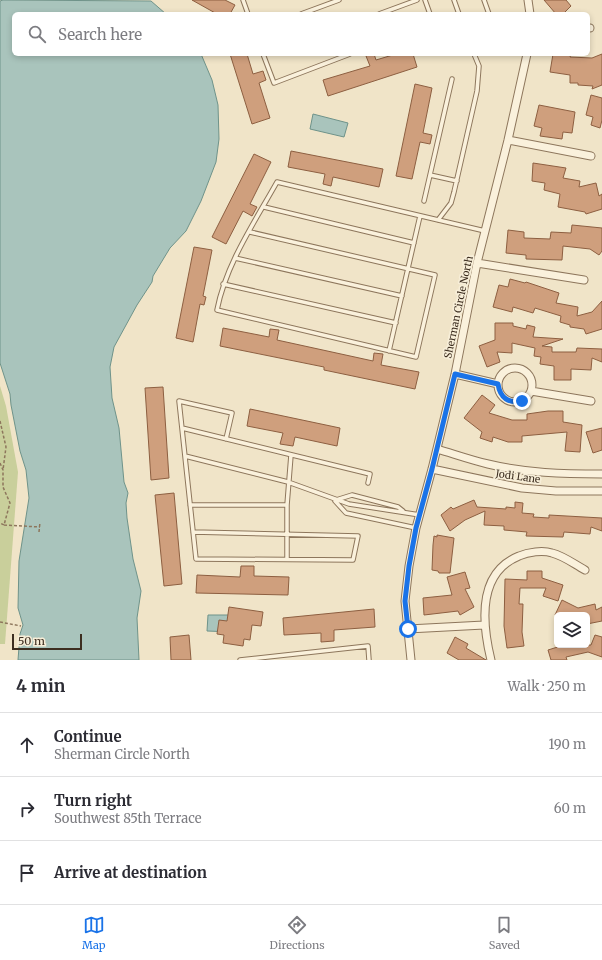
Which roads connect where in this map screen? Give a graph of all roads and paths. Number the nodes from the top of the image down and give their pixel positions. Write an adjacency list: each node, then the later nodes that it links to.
1 (243, 0): 8 (lane)
2 (339, 0): 9 (lane)
3 (417, 0): 10 (lane)
4 (425, 0): 11 (lane)
5 (454, 0): 12 (lane)
6 (484, 0): 13 (lane)
7 (528, 0): 14 (street)
8 (247, 12)
9 (306, 12)
10 (384, 12)
11 (429, 12)
12 (459, 12)
13 (489, 12)
14 (530, 12)
15 (264, 56): 16 (lane)
16 (345, 56)
17 (475, 56): 23 (lane)
18 (527, 56): 20 (street, Sherman Circle North)
19 (452, 79): 22 (lane)
20 (508, 140): 21 (street); 28 (street, Sherman Circle North)
21 (591, 156)
22 (430, 175): 23 (lane); 24 (lane)
23 (457, 181): 27 (lane)
24 (424, 201)
25 (264, 207): 26 (lane); 29 (lane); 30 (lane)
26 (420, 216): 27 (lane); 30 (lane)
27 (438, 220): 28 (lane)
28 (485, 231): 32 (street, Sherman Circle North)
29 (250, 232): 31 (lane); 33 (lane)
30 (414, 243): 33 (lane)
31 (235, 258): 35 (lane); 36 (lane)
32 (477, 262): 34 (street); 39 (street, Sherman Circle North)
33 (408, 269): 36 (lane); 38 (lane)
34 (584, 280)
35 (223, 284): 37 (lane); 38 (lane)
36 (402, 296): 37 (lane)
37 (396, 323): 38 (lane)
38 (389, 351)
39 (455, 374): 40 (street); 46 (street, Sherman Circle North)
40 (498, 384): 41 (street); 41 (street)
41 (531, 391): 42 (street)
42 (591, 400)
43 (0, 421): 51 (path)
44 (182, 428): 45 (lane); 45 (lane); 48 (lane)
45 (226, 439): 47 (lane)
46 (437, 449): 50 (street, Sherman Circle North); 52 (street, Jodi Lane)
47 (291, 454): 53 (lane); 54 (lane)
48 (185, 456): 53 (lane); 57 (lane)
49 (0, 463): 51 (path)
50 (432, 469): 55 (street, Jodi Lane); 60 (street, Sherman Circle North)
51 (3, 470): 63 (path)
52 (602, 474)
53 (288, 482): 56 (lane); 58 (lane)
54 (368, 483)
55 (602, 491)
56 (335, 500): 59 (lane); 59 (lane); 65 (lane)
57 (190, 505): 58 (lane); 67 (lane)
58 (287, 505): 68 (lane)
59 (403, 511): 60 (lane)
60 (420, 515): 65 (street, Sherman Circle North)
61 (40, 522): 64 (path)
62 (0, 523): 63 (path)
63 (4, 525): 64 (path)
64 (40, 527): 66 (path)
65 (416, 528): 74 (street, Sherman Circle North)
66 (39, 532)
67 (193, 532): 68 (lane); 69 (lane)
68 (286, 534): 69 (lane); 69 (lane)
69 (287, 559)
70 (585, 570): 72 (street)
71 (0, 622): 73 (path)
72 (484, 625): 74 (street); 79 (street)
73 (21, 626)
74 (408, 629): 78 (street, Sherman Circle North)
75 (268, 658): 76 (lane); 77 (lane)
76 (240, 660)
77 (369, 660)
78 (411, 660)
79 (491, 660)

